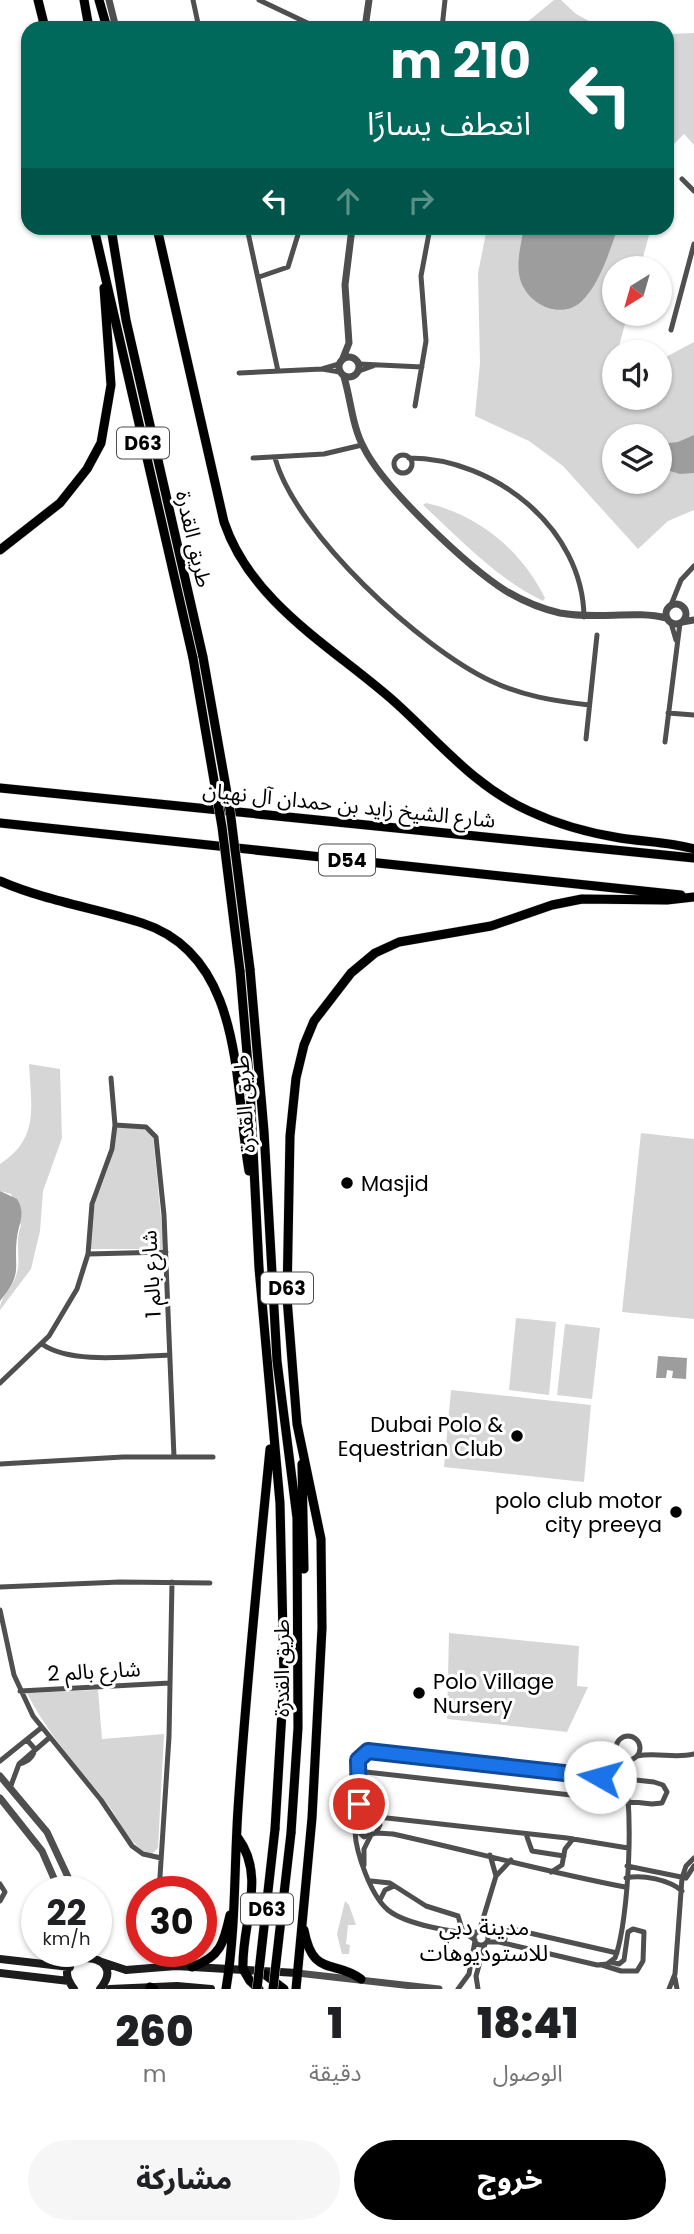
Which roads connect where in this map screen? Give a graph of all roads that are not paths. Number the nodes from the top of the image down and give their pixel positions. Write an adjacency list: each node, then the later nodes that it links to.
1 (38, 0): 9 (main road)
2 (84, 0): 10 (main road)
3 (99, 0): 11 (main road)
4 (109, 0): 12 (street)
5 (193, 0): 13 (street)
6 (259, 0): 14 (street)
7 (369, 0): 15 (street)
8 (445, 0): 16 (street)
9 (43, 21)
10 (88, 21)
11 (105, 21)
12 (114, 21)
13 (198, 21)
14 (303, 21)
15 (366, 21)
16 (443, 21)
17 (682, 179): 18 (street)
18 (694, 191)
19 (95, 235): 28 (main road, طريق القدرة / D63)
20 (112, 235): 47 (main road, طريق القدرة / D63)
21 (159, 235): 55 (main road)
22 (249, 235): 29 (street)
23 (298, 235): 29 (street)
24 (351, 235): 31 (street)
25 (429, 235): 32 (street)
26 (694, 244): 27 (street)
27 (691, 271): 30 (street)
28 (104, 276): 41 (main road); 47 (main road, طريق القدرة / D63)
29 (259, 277): 34 (street)
30 (671, 330)
31 (349, 343): 33 (street); 33 (street)
32 (422, 367): 33 (street); 36 (street)
33 (349, 368): 34 (street); 37 (street)
34 (278, 371): 35 (street)
35 (239, 373)
36 (415, 406)
37 (362, 445): 39 (street); 44 (street)
38 (253, 458): 39 (street)
39 (275, 458): 48 (street)
40 (409, 458): 44 (street)
41 (0, 550)
42 (694, 566): 43 (street)
43 (675, 615): 44 (street); 45 (street); 49 (street)
44 (584, 617)
45 (694, 618)
46 (597, 635): 48 (street)
47 (198, 657): 59 (main road, طريق القدرة / D63, bridge)
48 (589, 705): 51 (street)
49 (668, 713): 50 (street); 52 (street)
50 (694, 715)
51 (586, 739)
52 (665, 742)
53 (0, 788): 56 (main road, شارع الشيخ زايد بن حمدان آل نهيان / D54)
54 (0, 824): 58 (main road, D54)
55 (694, 849)
56 (694, 858)
57 (0, 881): 62 (main road)
58 (694, 896): 68 (main road, طريق القدرة / D63)
59 (245, 970): 62 (main road, طريق القدرة / D63); 76 (main road, طريق القدرة / D63)
60 (111, 1078): 61 (street)
61 (115, 1125): 63 (street, شارع بالم 1); 64 (street)
62 (256, 1200): 69 (main road, طريق القدرة / D63)
63 (166, 1252): 64 (street); 66 (street, شارع بالم 1)
64 (88, 1254): 65 (street)
65 (42, 1344): 66 (street); 67 (street)
66 (170, 1355): 70 (street, شارع بالم 1)
67 (0, 1383)
68 (297, 1424): 76 (main road); 137 (main road, طريق القدرة / D63)
69 (272, 1430): 107 (main road, طريق القدرة / D63); 170 (main road, طريق القدرة / D63, bridge)
70 (174, 1457): 71 (street); 72 (street)
71 (213, 1457)
72 (0, 1464)
73 (172, 1582): 74 (street); 75 (street); 78 (street)
74 (210, 1583)
75 (0, 1587)
76 (299, 1591): 171 (main road, طريق القدرة / D63, bridge)
77 (0, 1610): 79 (street)
78 (170, 1683): 79 (street, شارع بالم 2); 112 (street)
79 (20, 1691): 80 (street)
80 (41, 1728): 81 (street); 82 (street)
81 (49, 1738): 84 (street); 112 (street)
82 (27, 1740): 84 (street); 87 (street)
83 (639, 1742): 86 (street); 88 (street); 89 (street)
84 (35, 1749): 91 (street)
85 (693, 1753): 86 (street)
86 (659, 1754): 89 (street)
87 (10, 1755): 90 (street); 91 (street)
88 (620, 1757): 89 (street); 94 (street)
89 (634, 1758): 94 (street)
90 (0, 1761)
91 (19, 1764): 95 (street)
92 (357, 1770): 94 (street); 96 (street); 98 (street)
93 (0, 1776): 95 (street)
94 (628, 1779): 98 (street); 98 (street)
95 (10, 1788): 122 (street)
96 (359, 1796): 99 (street); 100 (street)
97 (0, 1798): 121 (street)
98 (630, 1801): 109 (street)
99 (373, 1812): 100 (street); 101 (street)
100 (358, 1814): 102 (street)
101 (378, 1817): 103 (street); 104 (street)
102 (355, 1832): 105 (street); 116 (street)
103 (376, 1833): 105 (street); 111 (street)
104 (526, 1834): 106 (street); 110 (street)
105 (370, 1837): 116 (street)
106 (559, 1837): 108 (street); 110 (street)
107 (238, 1838): 136 (main road, طريق القدرة / D63); 156 (main road)
108 (573, 1839): 109 (street); 110 (street)
109 (628, 1848): 117 (street)
110 (565, 1853): 115 (street)
111 (489, 1855): 114 (street); 124 (street)
112 (161, 1858): 123 (street)
113 (694, 1858): 127 (street)
114 (511, 1860): 119 (street); 124 (street)
115 (562, 1864): 119 (street); 125 (street)
116 (364, 1865): 128 (street)
117 (627, 1866): 120 (street); 126 (street)
118 (694, 1866): 127 (street)
119 (551, 1872): 125 (street)
120 (660, 1873): 127 (street); 129 (street)
121 (54, 1876)
122 (68, 1876)
123 (160, 1876)
124 (496, 1876): 138 (street)
125 (570, 1877): 132 (street)
126 (626, 1878): 129 (street); 132 (street)
127 (684, 1878): 133 (street)
128 (371, 1881): 131 (street); 134 (street)
129 (659, 1881): 133 (street)
130 (0, 1884): 135 (street)
131 (395, 1886): 134 (street); 139 (street)
132 (625, 1887): 145 (street)
133 (682, 1891): 160 (street)
134 (380, 1900): 139 (street)
135 (0, 1901)
136 (236, 1905): 144 (main road); 155 (main road, طريق القدرة / D63)
137 (304, 1919): 159 (main road, طريق القدرة / D63); 161 (main road)
138 (484, 1923): 140 (street); 141 (street)
139 (463, 1932): 140 (street); 142 (street)
140 (478, 1932): 141 (street); 142 (street)
141 (487, 1939): 142 (street); 143 (street); 146 (street)
142 (475, 1940): 146 (street)
143 (501, 1942): 145 (street); 151 (street)
144 (217, 1952)
145 (617, 1953): 149 (street)
146 (476, 1957): 162 (street); 163 (street)
147 (0, 1959): 148 (main road)
148 (21, 1961)
149 (611, 1962): 151 (street); 151 (street)
150 (112, 1965): 154 (main road)
151 (602, 1965)
152 (70, 1967): 164 (main road)
153 (102, 1967): 166 (main road)
154 (192, 1967): 155 (main road)
155 (229, 1968): 156 (main road); 169 (main road, طريق القدرة / D63)
156 (243, 1969): 157 (main road); 170 (main road)
157 (258, 1970): 159 (main road); 172 (main road)
158 (0, 1973): 164 (main road)
159 (297, 1973): 161 (street); 173 (main road, طريق القدرة / D63)
160 (674, 1975): 177 (street); 178 (street)
161 (361, 1979): 174 (street)
162 (467, 1979): 163 (street); 175 (street)
163 (476, 1980): 176 (street)
164 (71, 1985)
165 (152, 1988): 167 (main road); 168 (main road)
166 (100, 1989)
167 (110, 1989)
168 (211, 1989)
169 (226, 1989)
170 (258, 1989)
171 (273, 1989)
172 (284, 1989)
173 (296, 1989)
174 (439, 1989)
175 (458, 1989)
176 (478, 1989)
177 (669, 1989)
178 (677, 1989)

